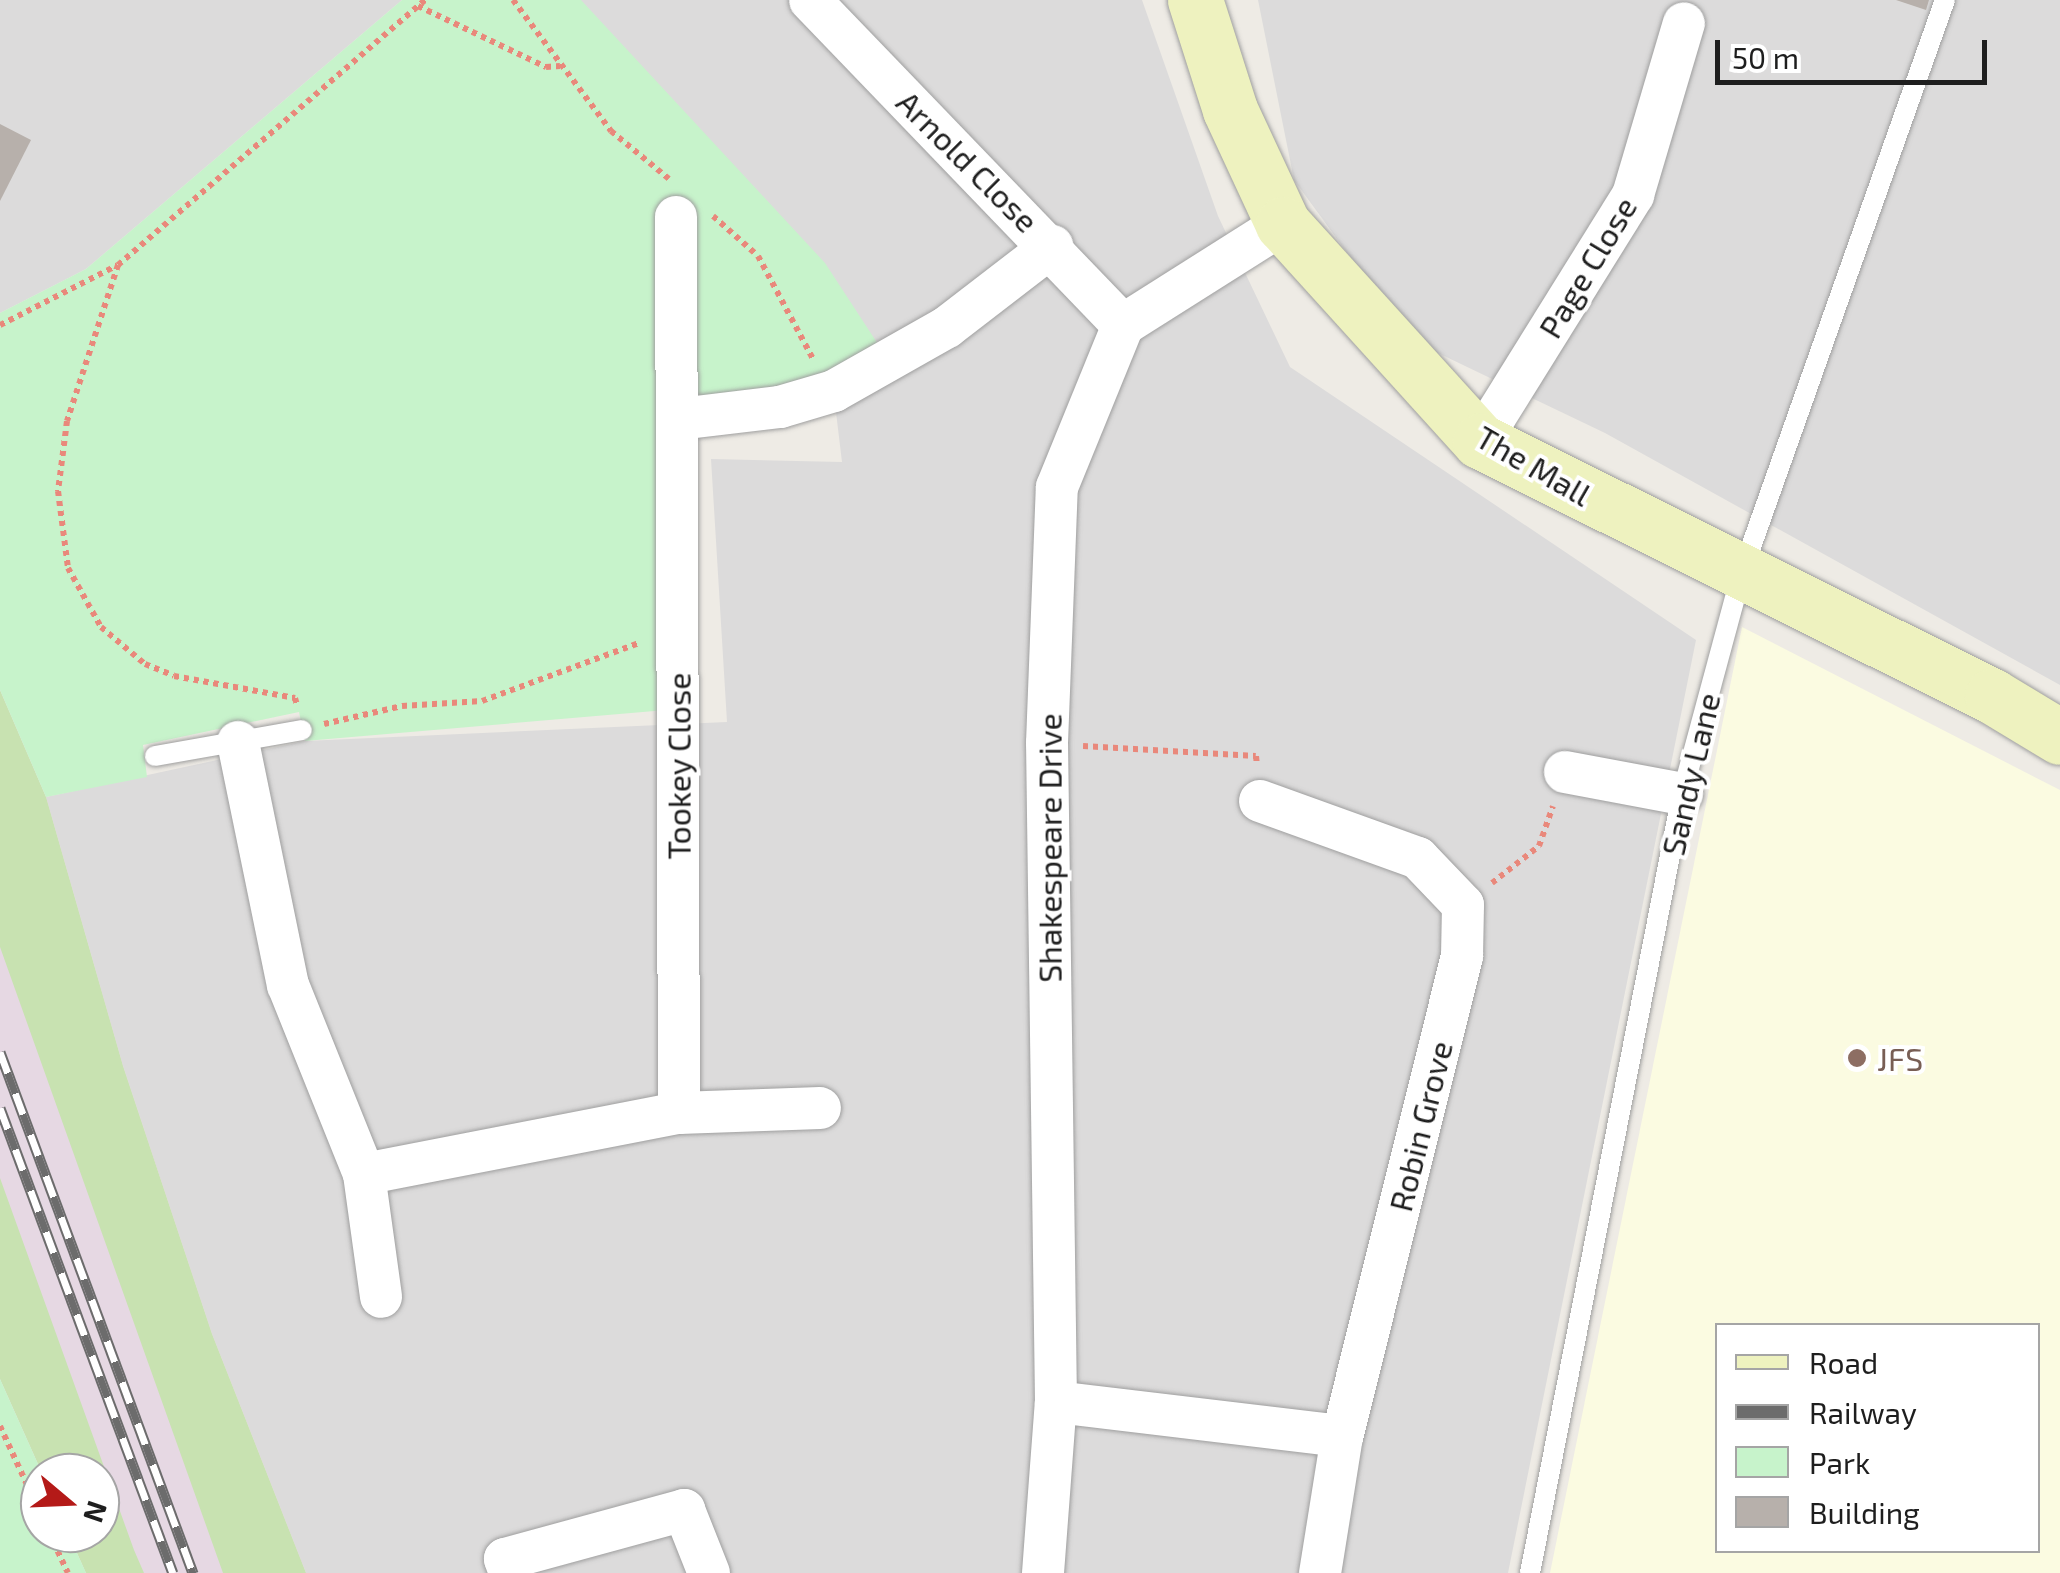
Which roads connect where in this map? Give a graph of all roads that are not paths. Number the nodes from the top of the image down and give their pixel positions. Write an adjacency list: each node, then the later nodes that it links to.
1 (810, 0): 7 (street, Arnold Close)
2 (1195, 0): 6 (street, The Mall)
3 (1945, 0): 11 (lane, Sandy Lane)
4 (1684, 23): 10 (street, Page Close)
5 (676, 217): 9 (street, Tookey Close)
6 (1283, 224): 8 (street); 10 (street, The Mall)
7 (1052, 246): 8 (street, Arnold Close); 9 (street)
8 (1123, 325): 23 (street, Shakespeare Drive)
9 (679, 419): 20 (street, Tookey Close)
10 (1480, 441): 11 (street, The Mall)
11 (1741, 575): 13 (street, The Mall); 17 (lane, Sandy Lane)
12 (302, 730): 14 (lane)
13 (2060, 738)
14 (238, 742): 15 (lane); 21 (street)
15 (155, 756)
16 (1564, 772): 17 (street)
17 (1682, 794): 29 (lane, Sandy Lane)
18 (1260, 801): 24 (street, Robin Grove)
19 (820, 1108): 20 (street)
20 (679, 1113): 21 (street)
21 (364, 1174): 22 (street)
22 (382, 1297)
23 (1056, 1402): 24 (street); 27 (street, Shakespeare Drive)
24 (1342, 1436): 28 (street, Robin Grove)
25 (510, 1573): 26 (street)
26 (709, 1573)
27 (1043, 1573)
28 (1320, 1573)
29 (1530, 1573)

